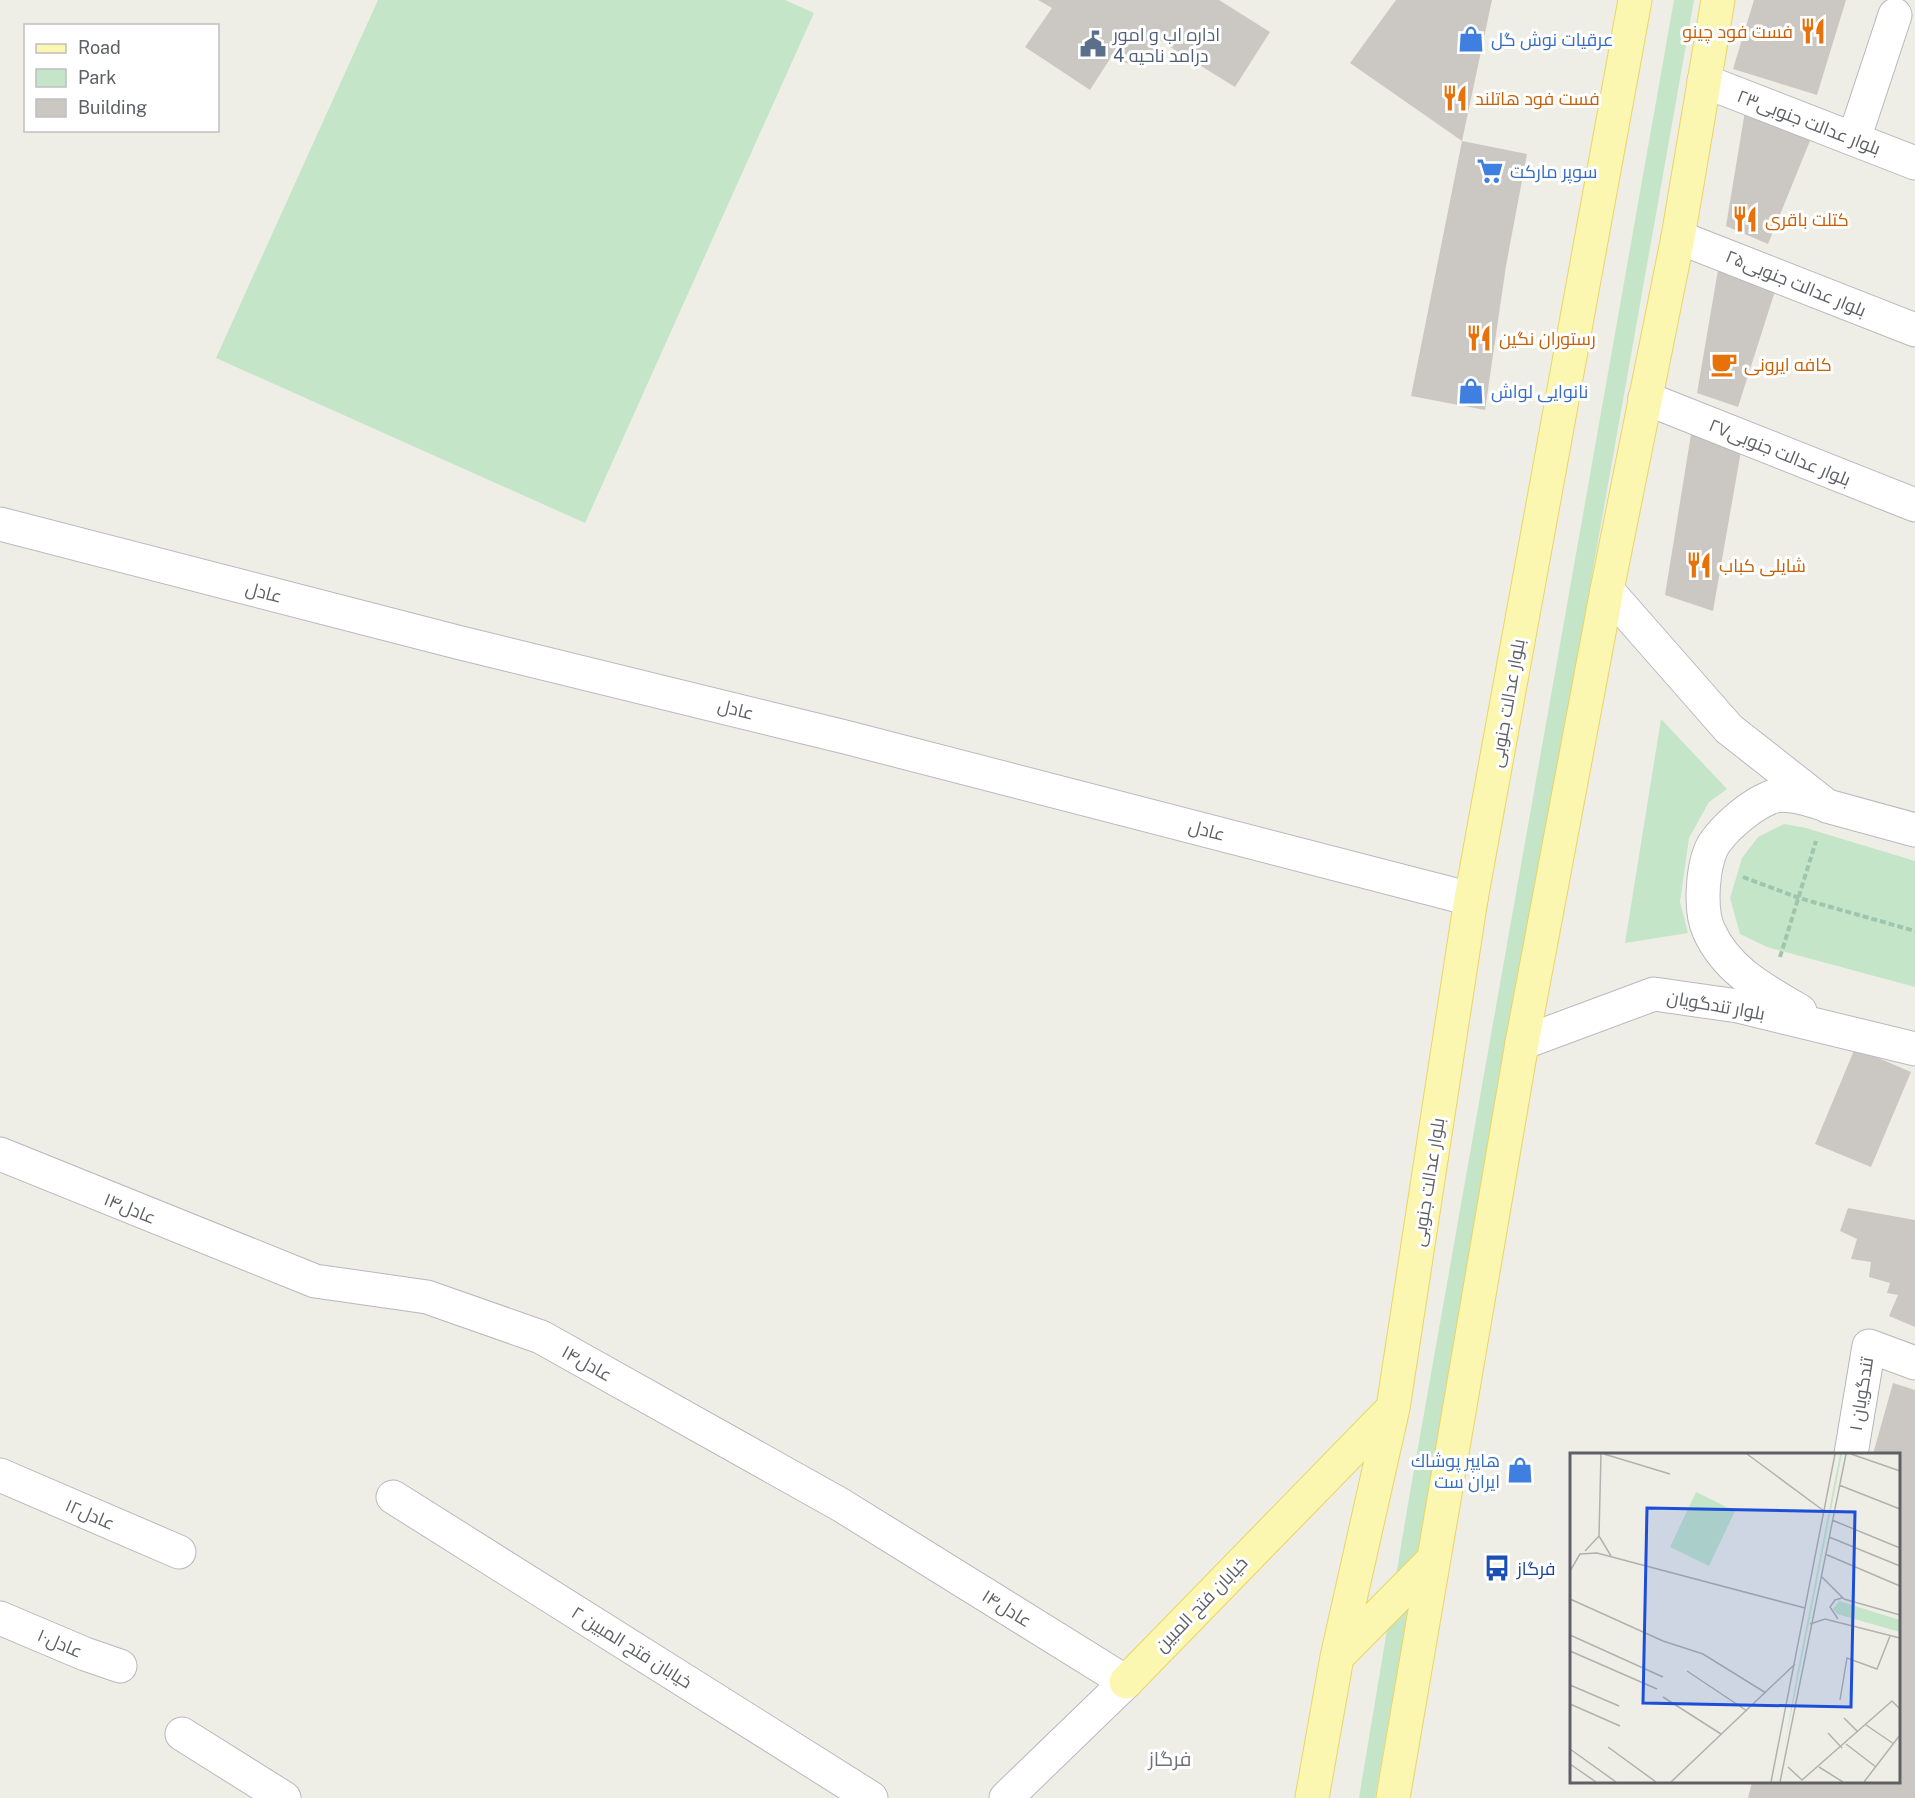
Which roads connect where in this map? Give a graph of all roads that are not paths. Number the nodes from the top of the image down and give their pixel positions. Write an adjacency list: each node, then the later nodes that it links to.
1 (1635, 0): 15 (main road, بلوار عدالت جنوبی)
2 (1718, 0): 4 (main road)
3 (1894, 15): 5 (street)
4 (1704, 81): 5 (street, بلوار عدالت جنوبی۲۳); 7 (main road)
5 (1854, 139): 6 (street, بلوار عدالت جنوبی۲۳)
6 (1915, 163)
7 (1678, 237): 8 (street, بلوار عدالت جنوبی۲۵); 9 (main road)
8 (1915, 330)
9 (1645, 398): 10 (street, بلوار عدالت جنوبی۲۷); 12 (main road)
10 (1915, 505)
11 (0, 524): 15 (street, عادل)
12 (1607, 590): 13 (street); 17 (main road)
13 (1827, 806): 14 (street); 16 (street)
14 (1915, 830)
15 (1471, 899): 21 (main road, بلوار عدالت جنوبی)
16 (1845, 1031): 17 (street, بلوار تندگویان); 18 (street, بلوار تندگویان)
17 (1522, 1043): 26 (main road)
18 (1915, 1049)
19 (0, 1154): 30 (street, عادل۱۴)
20 (1915, 1363): 22 (street, ۱ تندگویان)
21 (1393, 1408): 28 (main road, بلوار عدالت جنوبی); 30 (main road, خیابان فتح المبین)
22 (1851, 1453)
23 (0, 1475): 25 (street, عادل۱۲)
24 (393, 1497): 33 (street, خیابان فتح المبین ۲)
25 (179, 1552)
26 (1432, 1561): 28 (main road); 36 (main road)
27 (0, 1618): 29 (street, عادل۱۰)
28 (1337, 1657): 35 (main road)
29 (120, 1666)
30 (1126, 1682): 34 (street, خیابان فتح المبین)
31 (182, 1734): 32 (street)
32 (284, 1798)
33 (871, 1798)
34 (1006, 1798)
35 (1312, 1798)
36 (1392, 1798)

